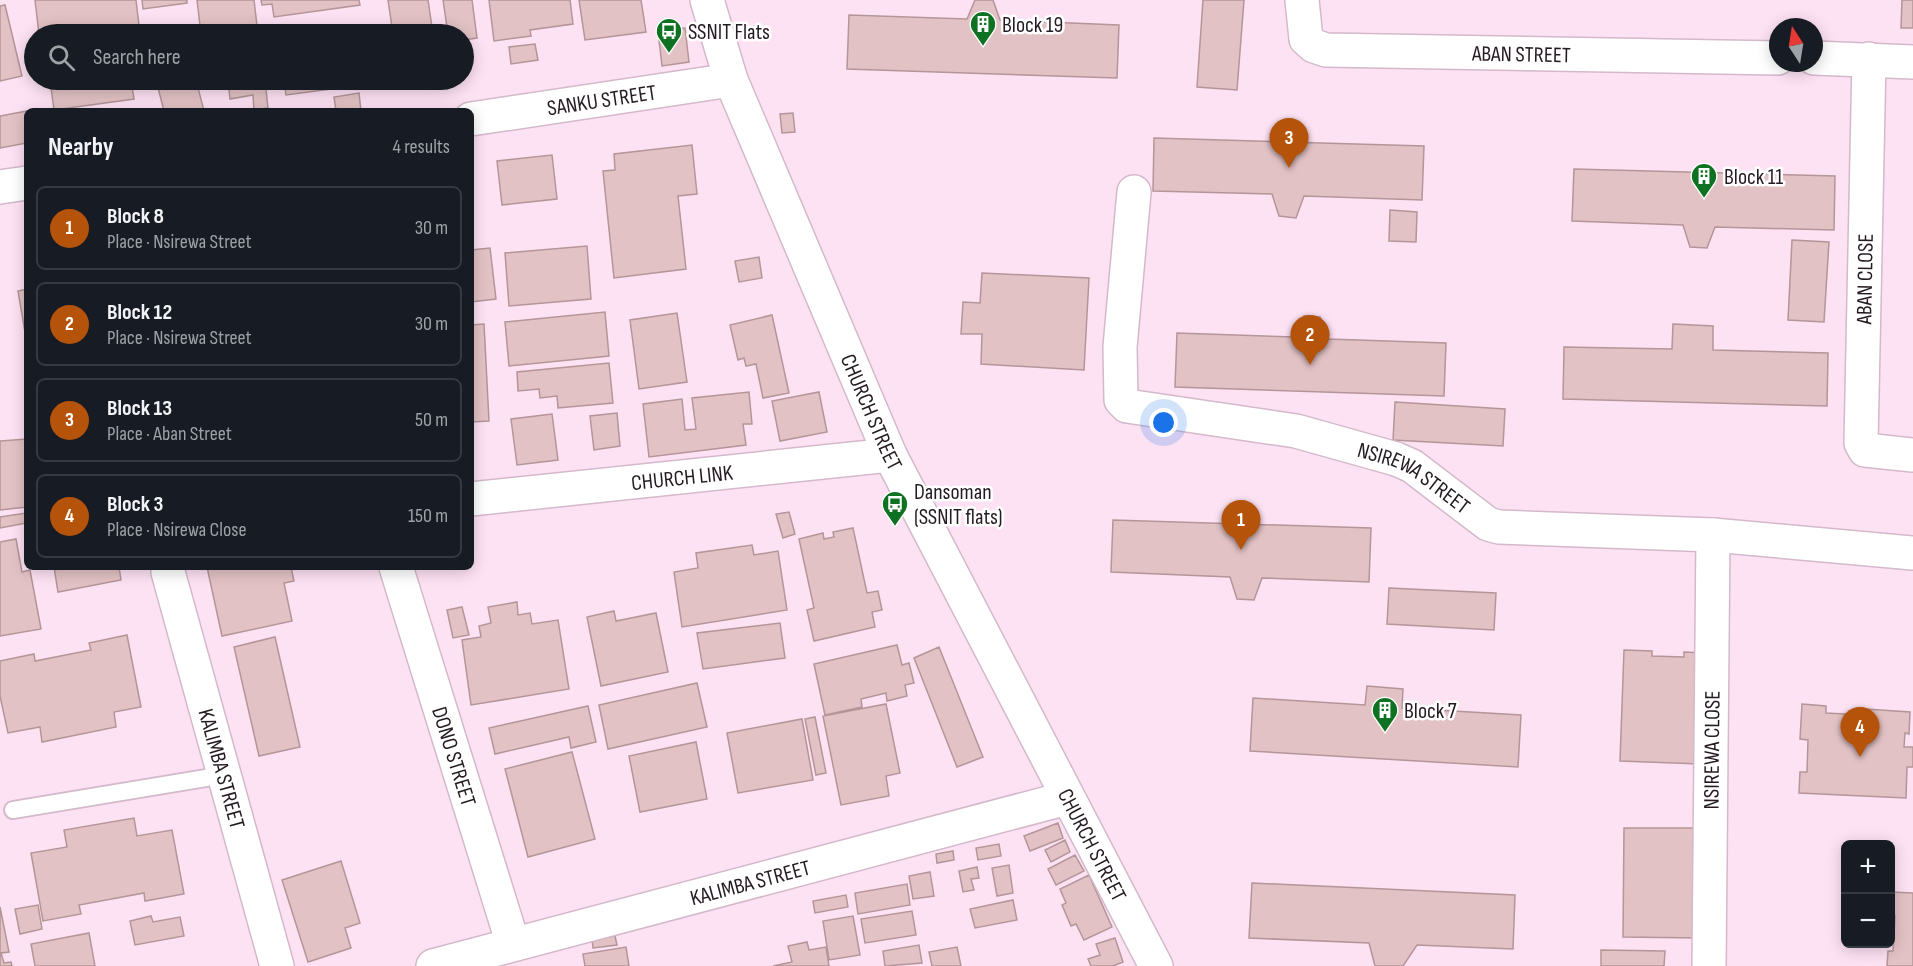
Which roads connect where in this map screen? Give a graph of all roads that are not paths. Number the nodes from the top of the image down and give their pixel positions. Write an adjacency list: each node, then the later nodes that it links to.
1 (707, 0): 7 (street, CHURCH STREET)
2 (1302, 0): 3 (street, ABAN STREET)
3 (1769, 58)
4 (1823, 58): 5 (street)
5 (1869, 59): 6 (street); 13 (street, ABAN CLOSE)
6 (1913, 62)
7 (731, 80): 8 (street, SANKU STREET); 12 (street, CHURCH STREET)
8 (474, 119)
9 (24, 183): 10 (street)
10 (0, 187)
11 (1134, 192): 15 (street, NSIREWA STREET)
12 (890, 455): 14 (street, CHURCH LINK); 20 (street, CHURCH STREET)
13 (1913, 455)
14 (474, 498)
15 (1713, 535): 16 (street, NSIREWA STREET); 26 (street, NSIREWA CLOSE)
16 (1913, 553)
17 (397, 570): 22 (street, DONO STREET)
18 (168, 572): 19 (street, KALIMBA STREET)
19 (225, 776): 21 (lane); 23 (street, KALIMBA STREET)
20 (1067, 798): 22 (street, KALIMBA STREET); 25 (street, CHURCH STREET)
21 (14, 810)
22 (513, 944): 24 (street, KALIMBA STREET)
23 (277, 966)
24 (433, 966)
25 (1156, 966)
26 (1708, 966)

